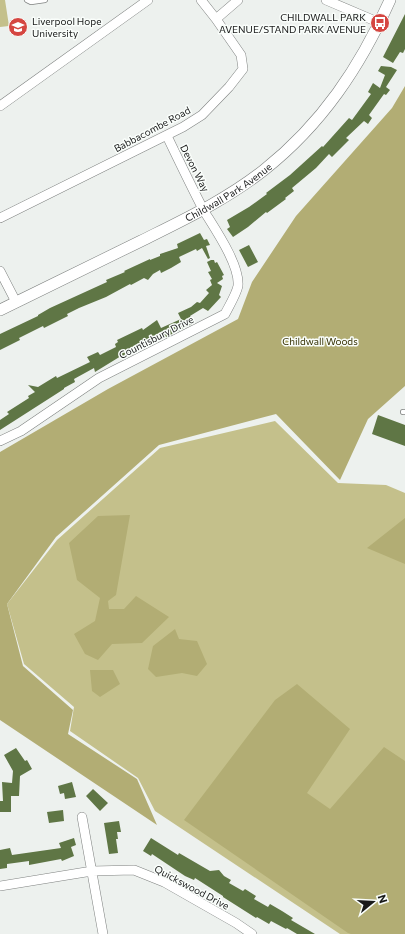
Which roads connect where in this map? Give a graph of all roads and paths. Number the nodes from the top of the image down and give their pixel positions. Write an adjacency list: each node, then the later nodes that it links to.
1 (27, 0): 2 (lane)
2 (45, 0)
3 (148, 0): 10 (street)
4 (201, 0): 8 (street, Babbacombe Road)
5 (238, 0): 8 (street)
6 (326, 0): 9 (street)
7 (390, 0): 9 (street, Childwall Park Avenue)
8 (216, 19): 11 (street, Babbacombe Road)
9 (380, 22): 12 (street, Childwall Park Avenue)
10 (0, 106)
11 (167, 136): 12 (street, Devon Way); 13 (street, Babbacombe Road)
12 (204, 210): 15 (street, Childwall Park Avenue); 17 (street, Countisbury Drive)
13 (0, 218)
14 (0, 271): 15 (street)
15 (16, 302): 16 (street, Childwall Park Avenue)
16 (0, 310)
17 (0, 441)
18 (82, 817): 19 (street)
19 (92, 871): 20 (street, Quickswood Drive); 21 (street); 22 (street, Quickswood Drive)
20 (0, 886)
21 (103, 934)
22 (252, 934)

